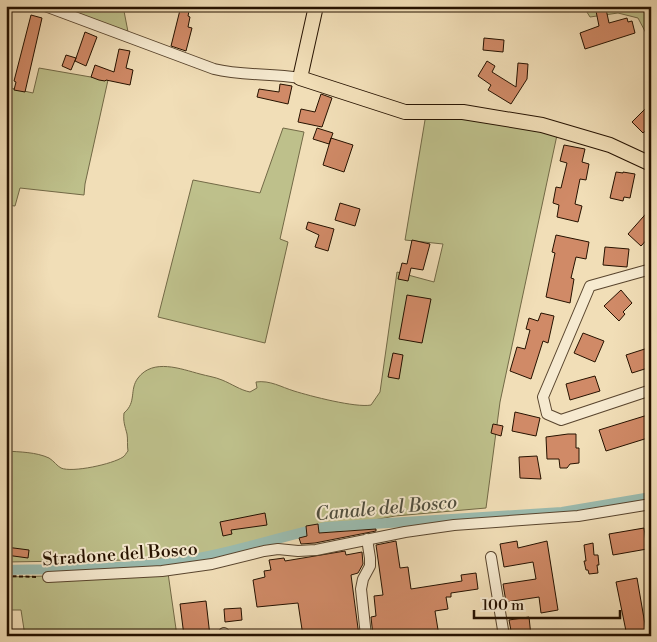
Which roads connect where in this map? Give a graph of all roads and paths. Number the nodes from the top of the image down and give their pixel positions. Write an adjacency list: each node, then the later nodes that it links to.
1 (45, 6): 3 (street)
2 (316, 6): 3 (main road)
3 (300, 78): 4 (main road)
4 (651, 164)
5 (651, 269): 6 (street)
6 (651, 390)
7 (651, 504): 8 (street, Stradone del Bosco)
8 (367, 539): 11 (street, Stradone del Bosco); 12 (street)
9 (491, 557): 13 (street)
10 (6, 576): 11 (path, Stradone del Bosco)
11 (48, 577)
12 (366, 636)
13 (504, 636)

